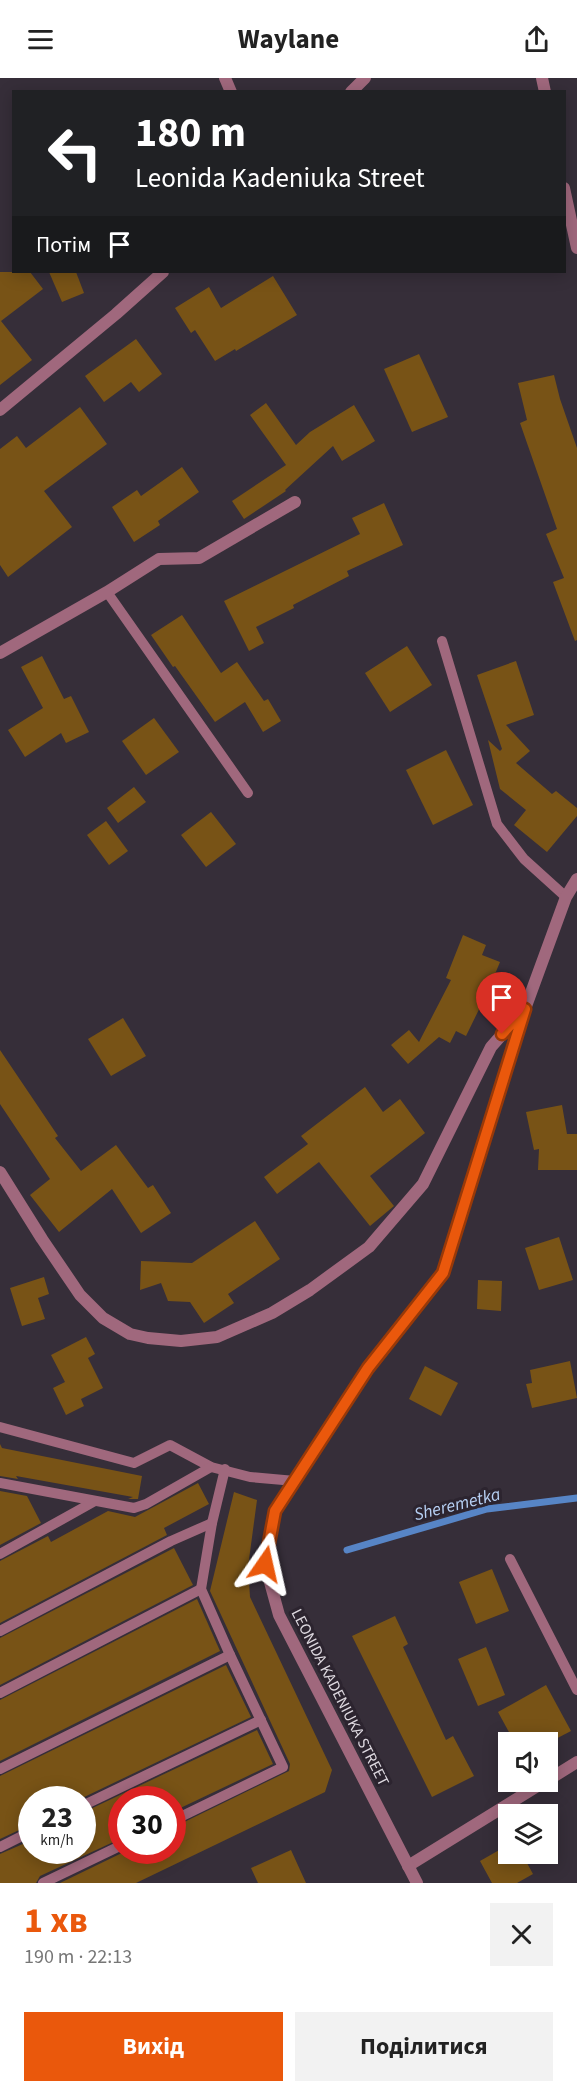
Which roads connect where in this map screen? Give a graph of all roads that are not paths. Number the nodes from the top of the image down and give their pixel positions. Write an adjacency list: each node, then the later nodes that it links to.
1 (365, 78): 2 (street)
2 (353, 90)
3 (566, 197): 4 (street)
4 (577, 248)
5 (162, 273): 6 (street)
6 (0, 410)
7 (295, 502): 8 (street)
8 (107, 592): 10 (street); 11 (lane)
9 (442, 641): 13 (lane)
10 (0, 653)
11 (248, 793)
12 (577, 879): 13 (street, LEONIDA KADENIUKA STREET)
13 (566, 897): 14 (street, LEONIDA KADENIUKA STREET)
14 (525, 1009): 15 (street, LEONIDA KADENIUKA STREET); 19 (street, LEONIDA KADENIUKA STREET)
15 (0, 1173)
16 (0, 1427): 17 (lane)
17 (211, 1467): 18 (lane); 21 (lane)
18 (225, 1469): 19 (lane); 22 (lane)
19 (295, 1481): 40 (street, LEONIDA KADENIUKA STREET)
20 (0, 1484): 21 (lane)
21 (95, 1501): 23 (lane)
22 (212, 1523): 25 (lane); 26 (lane)
23 (0, 1554)
24 (510, 1559): 28 (lane)
25 (201, 1589): 27 (lane); 29 (lane)
26 (0, 1631)
27 (230, 1655): 30 (lane); 32 (lane)
28 (577, 1690)
29 (0, 1693)
30 (261, 1720): 35 (lane); 36 (lane)
31 (577, 1762): 33 (street)
32 (0, 1769)
33 (558, 1774)
34 (528, 1792): 40 (street)
35 (96, 1799)
36 (186, 1814)
37 (18, 1838): 38 (lane)
38 (0, 1846)
39 (108, 1852): 41 (lane)
40 (408, 1866): 42 (street, LEONIDA KADENIUKA STREET)
41 (44, 1883)
42 (417, 1883)

